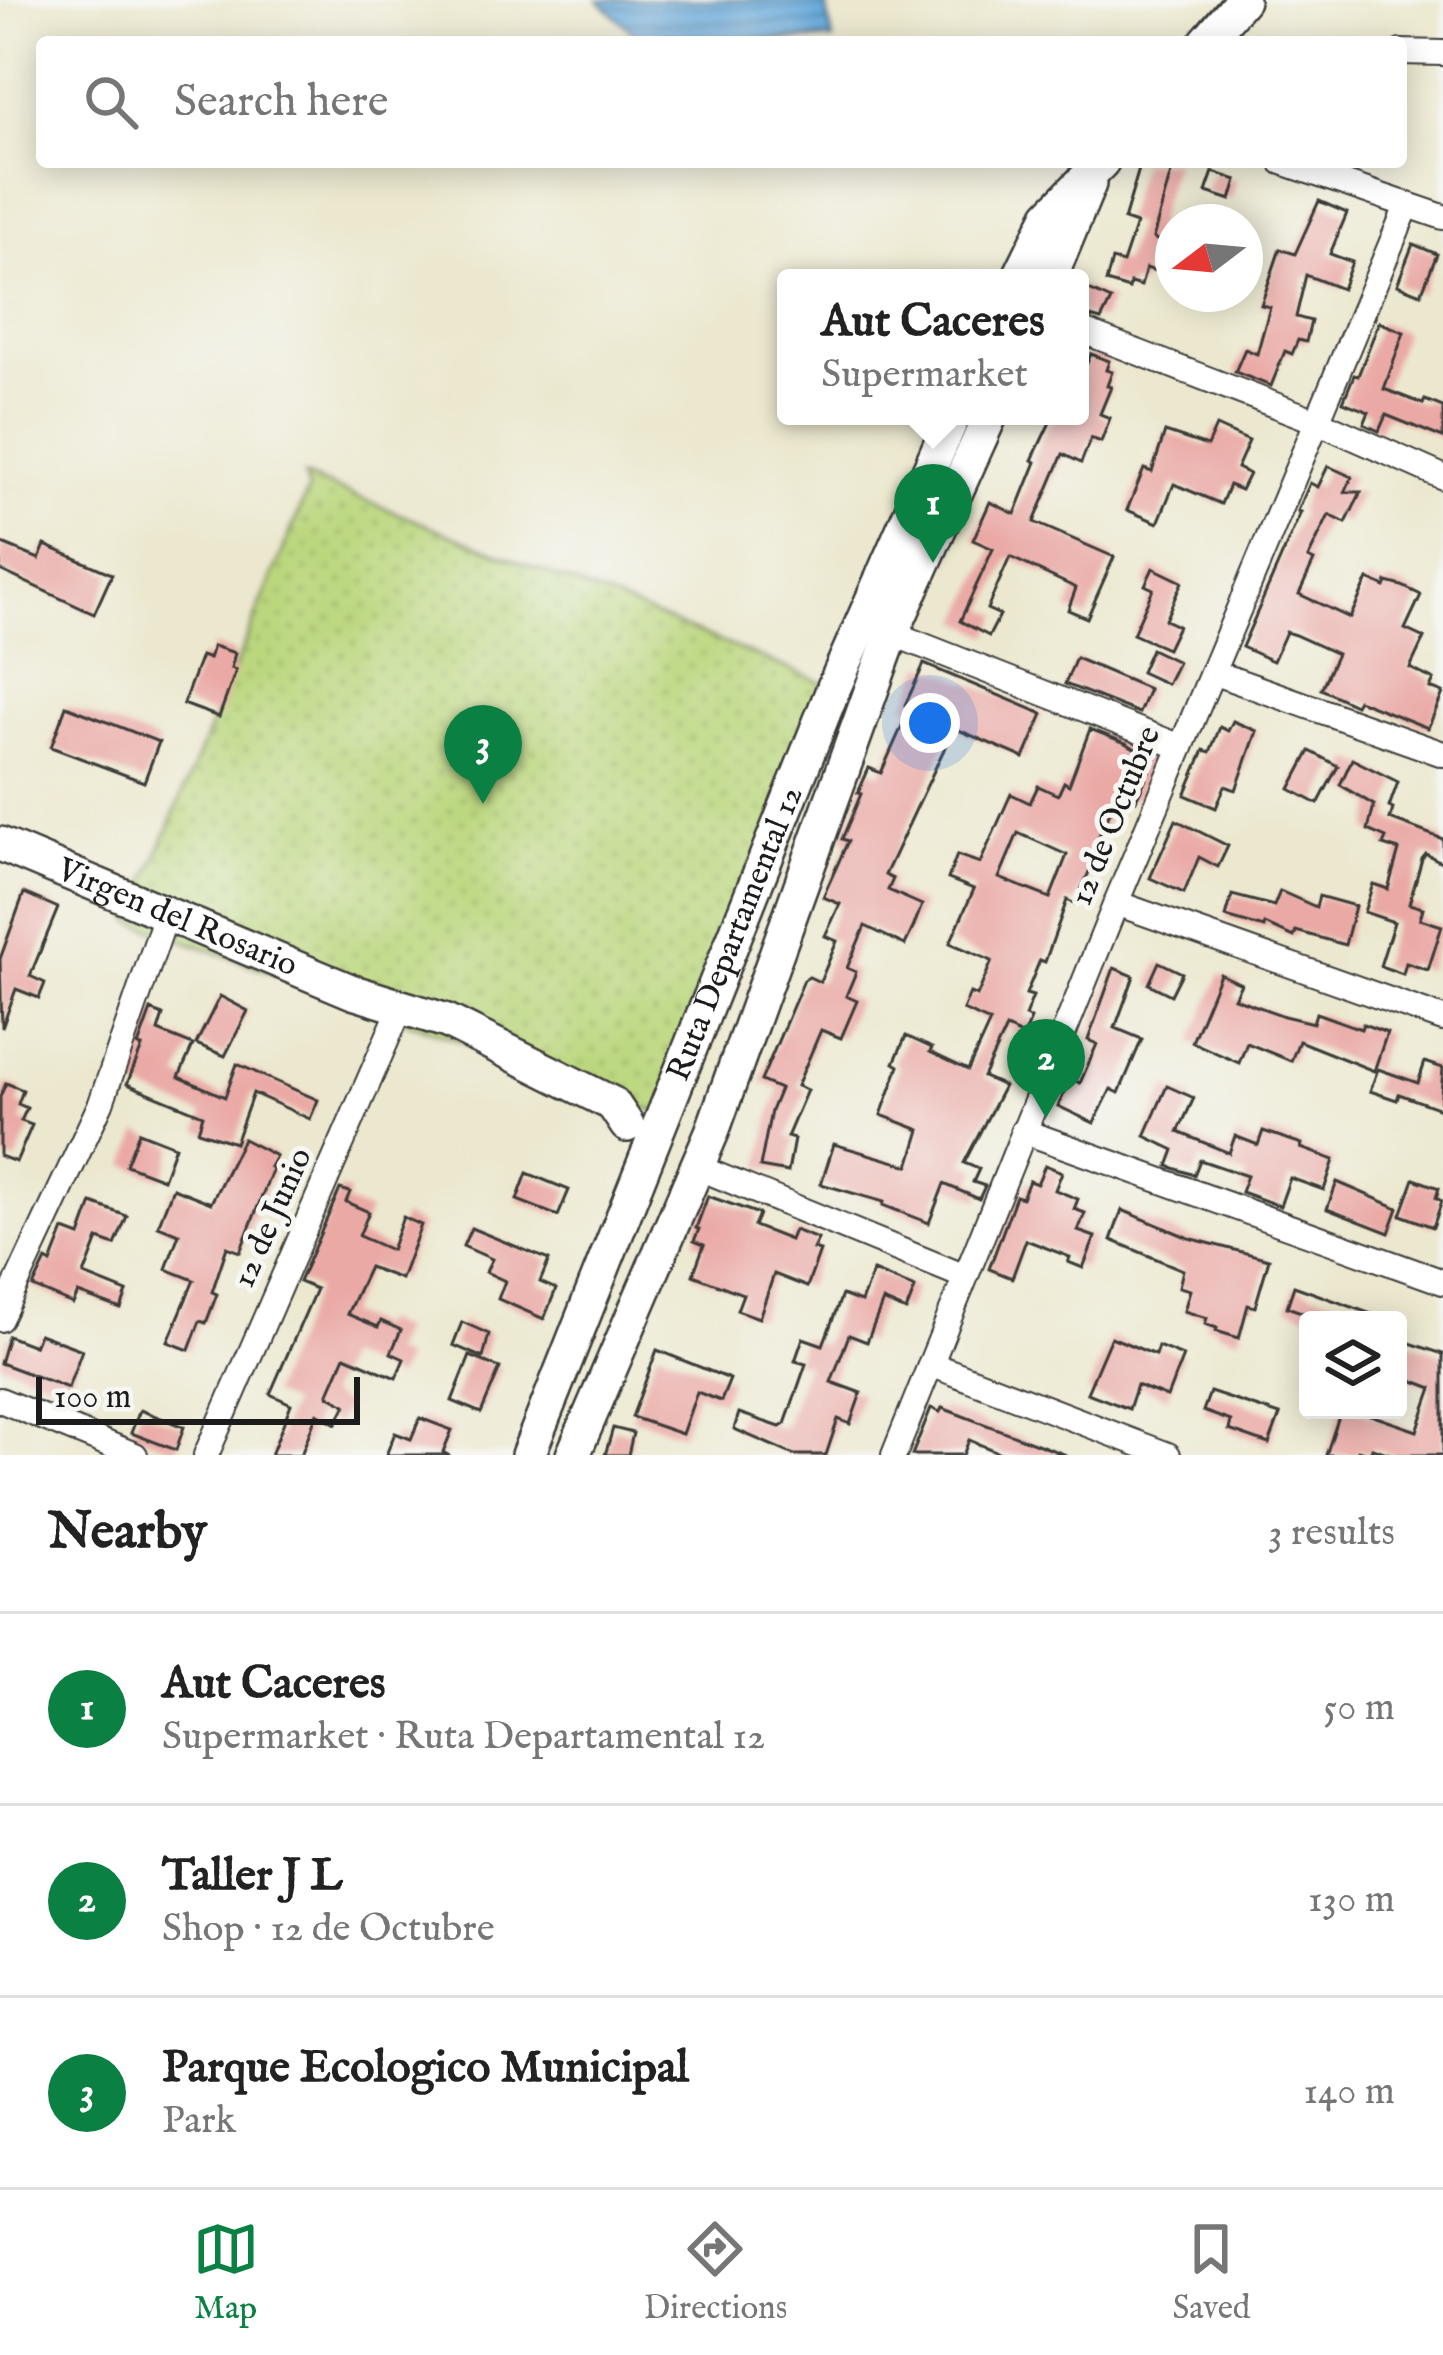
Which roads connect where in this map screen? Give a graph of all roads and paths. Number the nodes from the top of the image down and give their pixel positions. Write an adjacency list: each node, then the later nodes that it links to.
1 (1242, 0): 2 (main road)
2 (1221, 36)
3 (1407, 52): 4 (street)
4 (1443, 53)
5 (1098, 168): 10 (main road)
6 (1099, 168): 11 (main road)
7 (1299, 168): 8 (street)
8 (1408, 206): 9 (street); 13 (street, 12 de Octubre)
9 (1443, 218)
10 (1023, 269)
11 (1054, 269)
12 (1089, 333): 13 (street)
13 (1319, 422): 16 (street); 18 (street, 12 de Octubre)
14 (950, 425): 17 (main road, Ruta Departamental 12)
15 (985, 425): 17 (main road, Ruta Departamental 12)
16 (1443, 477)
17 (877, 627): 19 (street); 27 (main road, Ruta Departamental 12); 28 (main road, Ruta Departamental 12)
18 (1212, 672): 19 (street, 12 de Octubre); 20 (street)
19 (1181, 747): 22 (street, 12 de Octubre)
20 (1443, 754)
21 (0, 844): 23 (main road, Virgen del Rosario)
22 (1116, 903): 25 (street); 26 (street, 12 de Octubre)
23 (166, 914): 24 (main road, Virgen del Rosario); 31 (street)
24 (399, 1013): 27 (main road, Virgen del Rosario); 35 (street, 12 de Junio)
25 (1443, 1019)
26 (1023, 1131): 29 (street, 12 de Octubre); 30 (street)
27 (640, 1134): 28 (main road, Virgen del Rosario); 36 (main road, Ruta Departamental 12)
28 (697, 1167): 29 (street); 37 (main road, Ruta Departamental 12)
29 (963, 1276): 32 (street, 12 de Octubre)
30 (1443, 1282)
31 (0, 1319)
32 (933, 1364): 38 (street, 12 de Octubre); 39 (street)
33 (0, 1400): 34 (street)
34 (135, 1455)
35 (206, 1455)
36 (529, 1455)
37 (573, 1455)
38 (894, 1455)
39 (1168, 1455)

